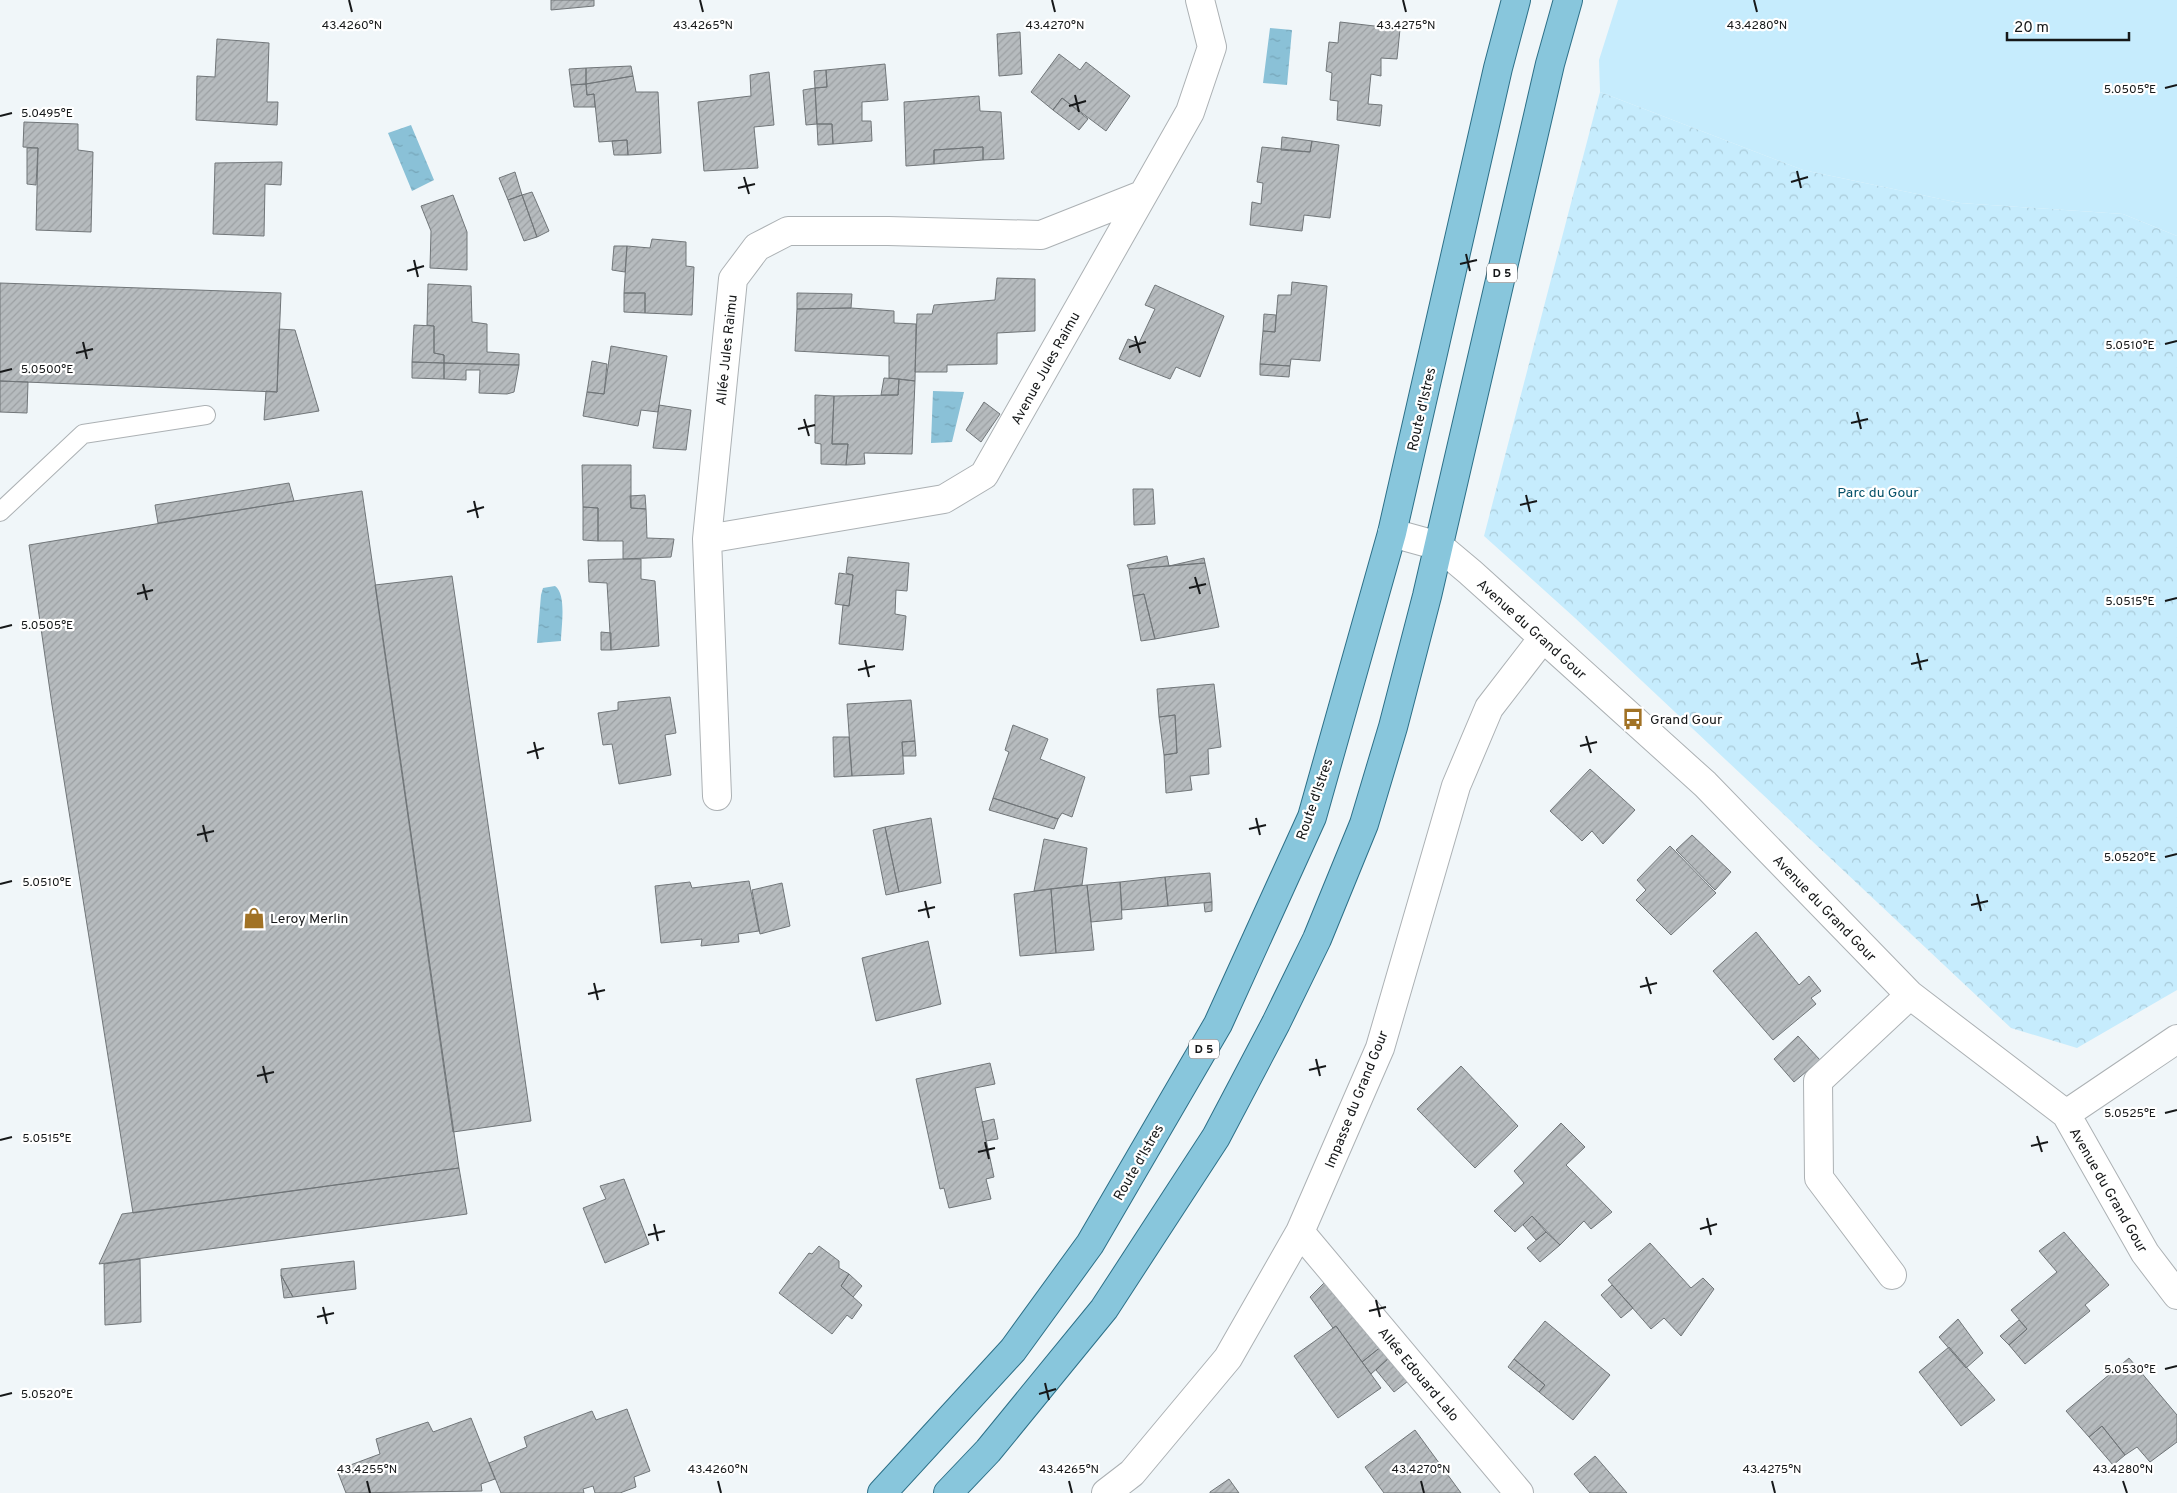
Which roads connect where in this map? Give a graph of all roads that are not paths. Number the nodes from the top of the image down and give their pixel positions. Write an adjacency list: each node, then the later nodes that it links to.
1 (1200, 0): 4 (street, Avenue Jules Raimu)
2 (1516, 0): 7 (main road, Route d'Istres / D 5)
3 (1568, 0): 9 (main road, D 5)
4 (1142, 195): 8 (street, Avenue Jules Raimu); 8 (street, Allée Jules Raimu)
5 (206, 415): 6 (lane)
6 (0, 512)
7 (1392, 533): 9 (street); 18 (main road, Route d'Istres / D 5)
8 (707, 539): 11 (street, Allée Jules Raimu)
9 (1438, 546): 10 (street, Avenue du Grand Gour); 19 (main road, D 5)
10 (1543, 638): 12 (street, Avenue du Grand Gour); 15 (street, Impasse du Grand Gour)
11 (716, 796)
12 (1910, 995): 14 (street, Avenue du Grand Gour); 16 (street)
13 (2177, 1039): 14 (street)
14 (2066, 1114): 17 (street, Avenue du Grand Gour)
15 (1300, 1232): 20 (street, Impasse du Grand Gour); 21 (street, Allée Edouard Lalo)
16 (1892, 1276)
17 (2177, 1295)
18 (882, 1493)
19 (948, 1493)
20 (1106, 1493)
21 (1519, 1493)

